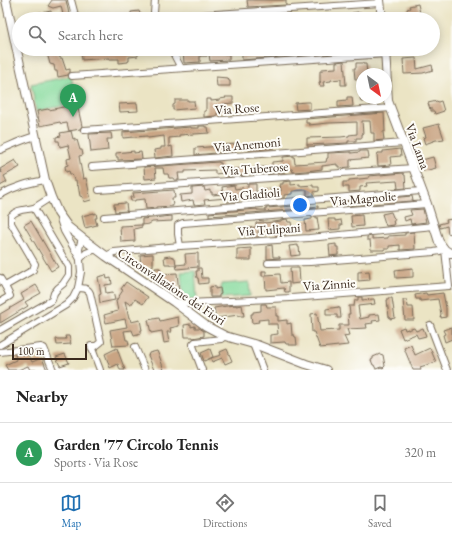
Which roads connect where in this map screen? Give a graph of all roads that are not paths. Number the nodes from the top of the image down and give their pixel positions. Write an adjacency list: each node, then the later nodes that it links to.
1 (6, 0): 9 (street, Circonvallazione dei Fiori)
2 (71, 0): 5 (street)
3 (155, 0): 6 (street)
4 (380, 2): 7 (street); 8 (street)
5 (74, 12)
6 (154, 12)
7 (248, 12)
8 (381, 12)
9 (12, 27)
10 (18, 56): 18 (street, Circonvallazione dei Fiori)
11 (175, 56): 14 (street)
12 (334, 56): 14 (street)
13 (385, 56): 16 (street, Via Lama)
14 (181, 68): 15 (street)
15 (72, 76)
16 (391, 108): 17 (street, Via Rose); 19 (street, Via Lama)
17 (84, 130)
18 (36, 136): 20 (street); 23 (street, Circonvallazione dei Fiori)
19 (404, 143): 21 (street, Via Anemoni); 22 (street, Via Lama)
20 (0, 150)
21 (92, 167)
22 (413, 168): 24 (street, Via Tuberose); 25 (street, Via Lama)
23 (45, 180): 26 (street); 27 (street, Circonvallazione dei Fiori)
24 (99, 190)
25 (422, 191): 28 (street, Via Lama); 31 (street, Via Gladioli)
26 (0, 195)
27 (51, 197): 29 (street); 30 (street, Circonvallazione dei Fiori)
28 (427, 204): 32 (street, Via Lama); 34 (street, Via Magnolie)
29 (34, 208): 41 (street); 46 (street)
30 (58, 213): 33 (street, Circonvallazione dei Fiori); 38 (street)
31 (104, 217)
32 (434, 226): 34 (street, Via Tulipani); 36 (street, Via Lama)
33 (82, 238): 35 (street, Circonvallazione dei Fiori); 38 (street)
34 (180, 246): 37 (street, Via Tulipani)
35 (96, 249): 37 (street, Circonvallazione dei Fiori); 38 (street)
36 (447, 251): 39 (street); 44 (street, Via Zinnie)
37 (106, 256): 44 (street, Circonvallazione dei Fiori)
38 (80, 259): 42 (street)
39 (268, 264)
40 (0, 278): 41 (street)
41 (5, 286): 43 (street)
42 (78, 288): 49 (street); 54 (street)
43 (0, 302)
44 (174, 302): 47 (street, Circonvallazione dei Fiori)
45 (430, 325): 59 (street)
46 (0, 330)
47 (225, 336): 48 (street, Circonvallazione dei Fiori); 56 (street)
48 (253, 344): 52 (street, Circonvallazione dei Fiori); 57 (street)
49 (0, 345)
50 (135, 347): 55 (street)
51 (0, 352): 53 (street)
52 (308, 367): 58 (street, Circonvallazione dei Fiori)
53 (53, 370)
54 (100, 370)
55 (144, 370)
56 (202, 370)
57 (263, 370)
58 (326, 370)
59 (447, 370)

